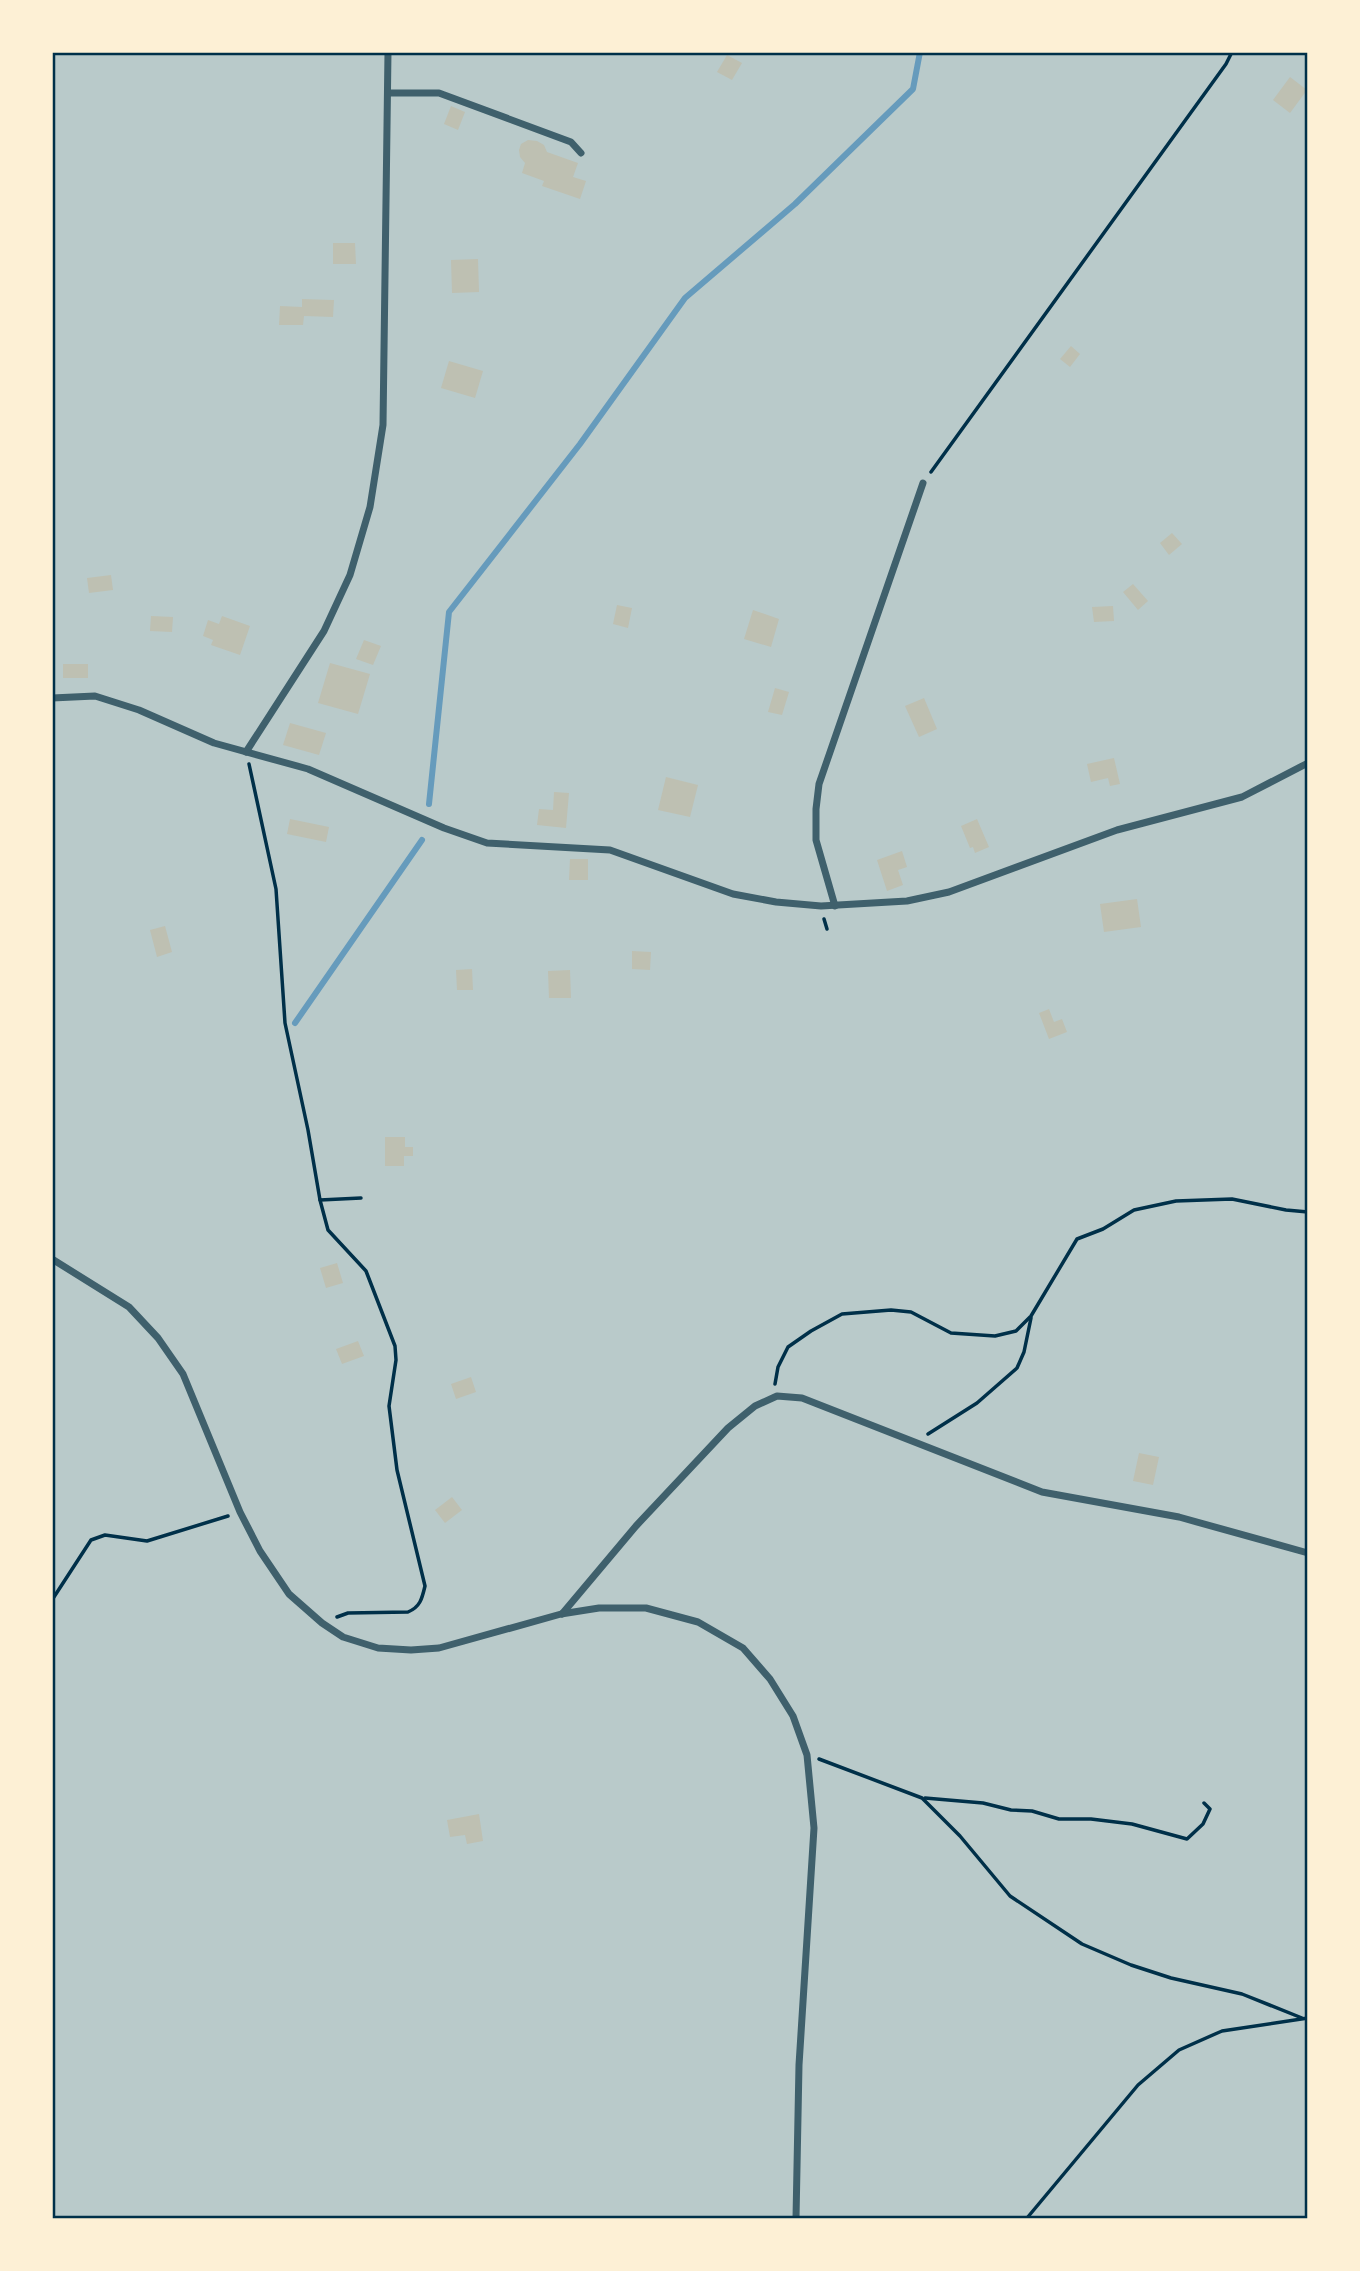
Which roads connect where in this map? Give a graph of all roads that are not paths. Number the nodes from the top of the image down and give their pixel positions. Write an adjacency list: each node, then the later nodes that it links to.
1 (388, 52): 2 (street)
2 (388, 93): 3 (street); 6 (street)
3 (581, 153)
4 (923, 483): 8 (street)
5 (52, 698): 6 (street)
6 (246, 752): 8 (street)
7 (1307, 763): 8 (street)
8 (835, 906)
9 (52, 1259): 11 (street)
10 (1307, 1553): 11 (street)
11 (561, 1614): 12 (street)
12 (796, 2218)

